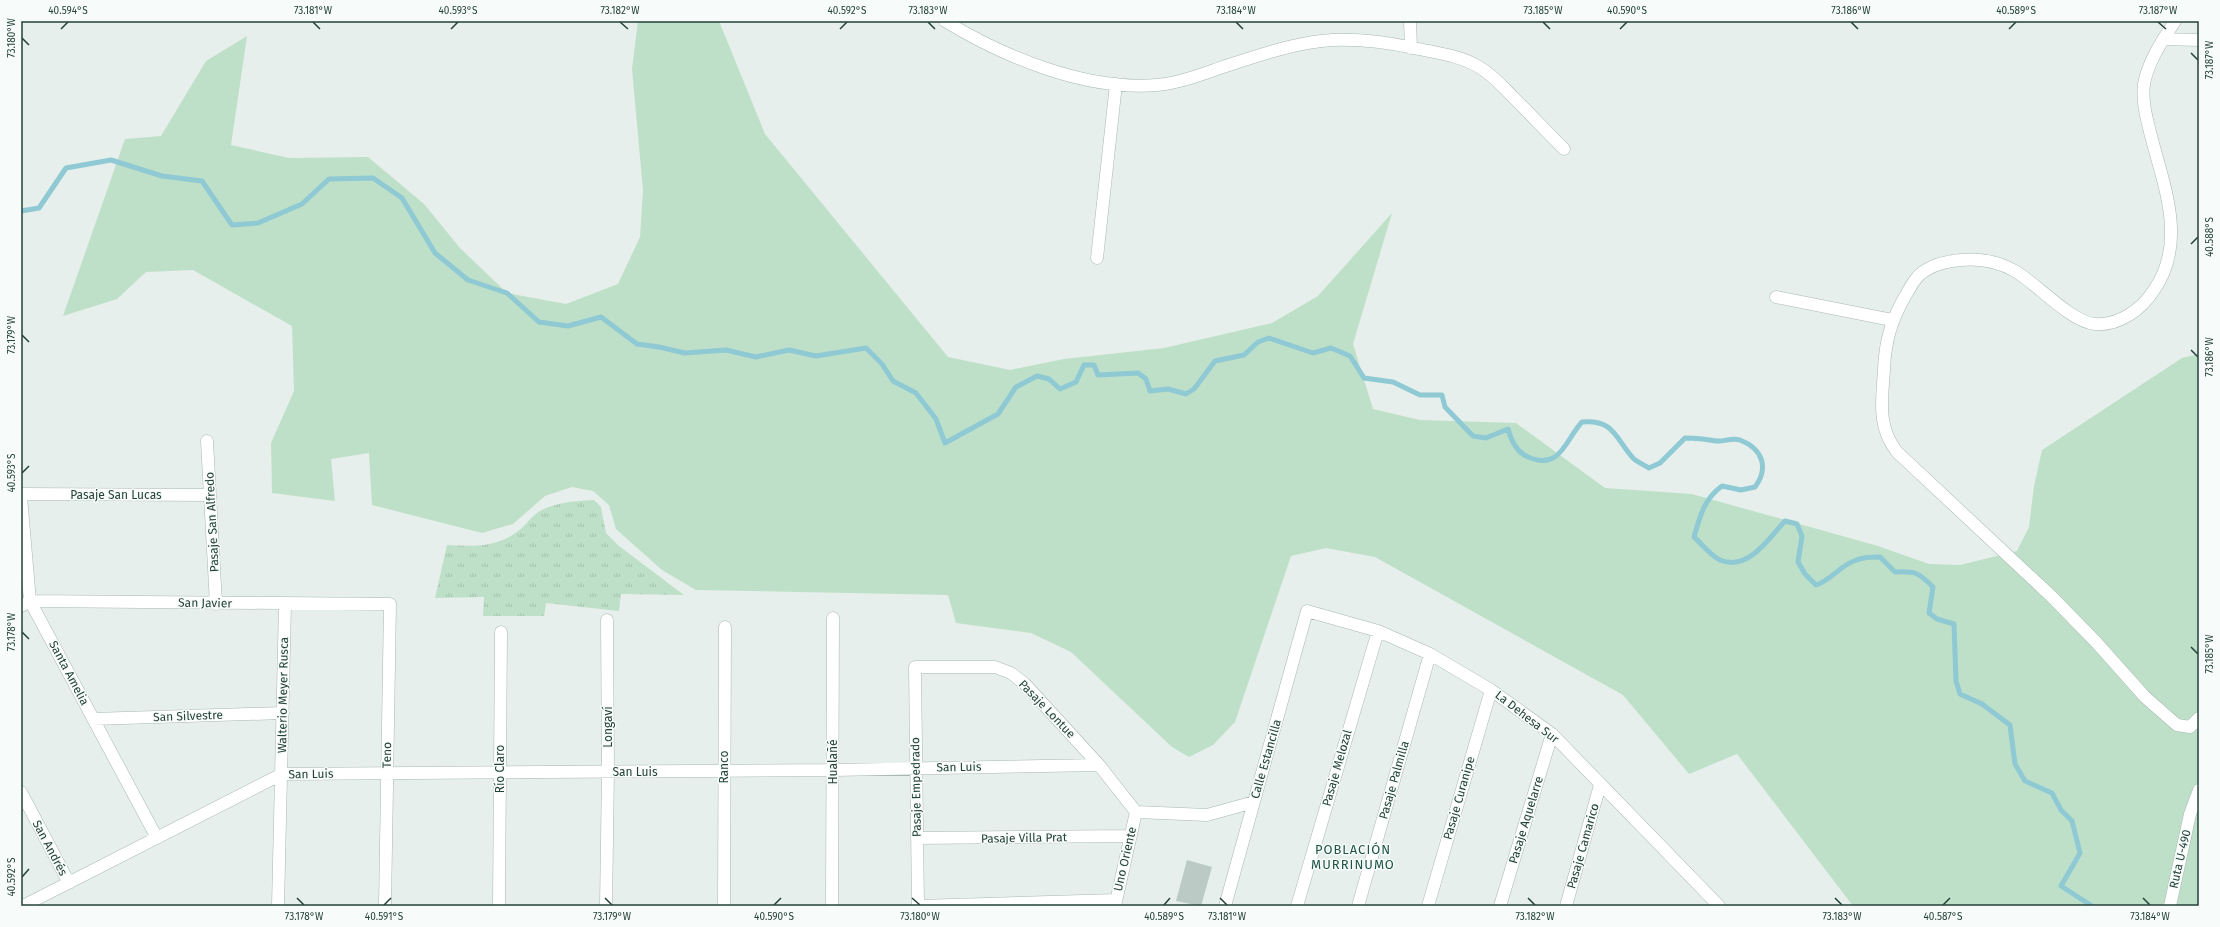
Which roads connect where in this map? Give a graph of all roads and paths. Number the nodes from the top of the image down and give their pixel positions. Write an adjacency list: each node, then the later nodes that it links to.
1 (945, 21): 7 (street)
2 (1410, 21): 6 (street)
3 (2175, 21): 4 (street)
4 (2164, 39): 5 (street); 11 (street)
5 (2199, 40)
6 (1411, 48): 7 (street); 8 (street)
7 (1116, 84): 9 (street)
8 (1564, 149)
9 (1097, 258)
10 (1776, 298): 11 (street)
11 (1892, 320): 31 (street)
12 (207, 441): 14 (street, Pasaje San Alfredo)
13 (21, 494): 14 (street, Pasaje San Lucas)
14 (210, 495): 17 (street, Pasaje San Alfredo)
15 (21, 497): 16 (street, Santa Amelia)
16 (26, 603): 17 (street, San Javier); 30 (street, Santa Amelia)
17 (216, 604): 18 (street, San Javier)
18 (285, 604): 19 (street, San Javier); 29 (street, Walterio Meyer Rusca)
19 (390, 604): 39 (street, Teno)
20 (1307, 611): 24 (street, La Dehesa Sur); 44 (street, Calle Estancilla)
21 (833, 618): 35 (street, Hualañé)
22 (607, 620): 38 (street, Longaví)
23 (726, 628): 36 (street, Ranco)
24 (1378, 630): 26 (street, La Dehesa Sur); 60 (street, Pasaje Melozal)
25 (501, 632): 37 (street, Río Claro)
26 (1430, 654): 28 (street, La Dehesa Sur); 61 (street, Pasaje Palmilla)
27 (915, 667): 33 (street, Pasaje Lontue); 34 (street, Pasaje Empedrado)
28 (1491, 690): 32 (street, La Dehesa Sur); 62 (street, Pasaje Curanipe)
29 (283, 712): 30 (street, San Silvestre); 40 (street, Walterio Meyer Rusca)
30 (93, 718): 47 (street, Santa Amelia)
31 (2199, 718)
32 (1552, 734): 41 (street, La Dehesa Sur); 63 (street, Pasaje Aquelarre)
33 (1099, 765): 34 (street, San Luis); 45 (street)
34 (915, 768): 35 (street, San Luis); 48 (street, Pasaje Empedrado)
35 (833, 770): 36 (street, San Luis); 57 (street, Hualañé)
36 (724, 771): 38 (street, San Luis); 56 (street, Ranco)
37 (500, 772): 38 (street, San Luis); 39 (street, San Luis); 54 (street, Río Claro)
38 (608, 772): 55 (street, Longaví)
39 (387, 773): 40 (street, San Luis); 53 (street, Teno)
40 (282, 774): 47 (street, San Luis); 52 (street, Walterio Meyer Rusca)
41 (1600, 785): 64 (street, Pasaje Camarico); 65 (street, La Dehesa Sur)
42 (2199, 790): 66 (street, Ruta U-490)
43 (21, 792): 49 (street, San Andrés)
44 (1254, 802): 45 (street); 59 (street, Calle Estancilla)
45 (1136, 812): 46 (street, Uno Oriente)
46 (1131, 836): 48 (street, Pasaje Villa Prat); 50 (street, Uno Oriente)
47 (157, 838): 49 (street, San Luis)
48 (916, 838): 58 (street, Pasaje Empedrado)
49 (69, 883): 51 (street, San Luis)
50 (1116, 903): 58 (street)
51 (23, 906)
52 (278, 906)
53 (385, 906)
54 (499, 906)
55 (606, 906)
56 (724, 906)
57 (832, 906)
58 (918, 906)
59 (1225, 906)
60 (1297, 906)
61 (1358, 906)
62 (1428, 906)
63 (1500, 906)
64 (1566, 906)
65 (1719, 906)
66 (2170, 906)

